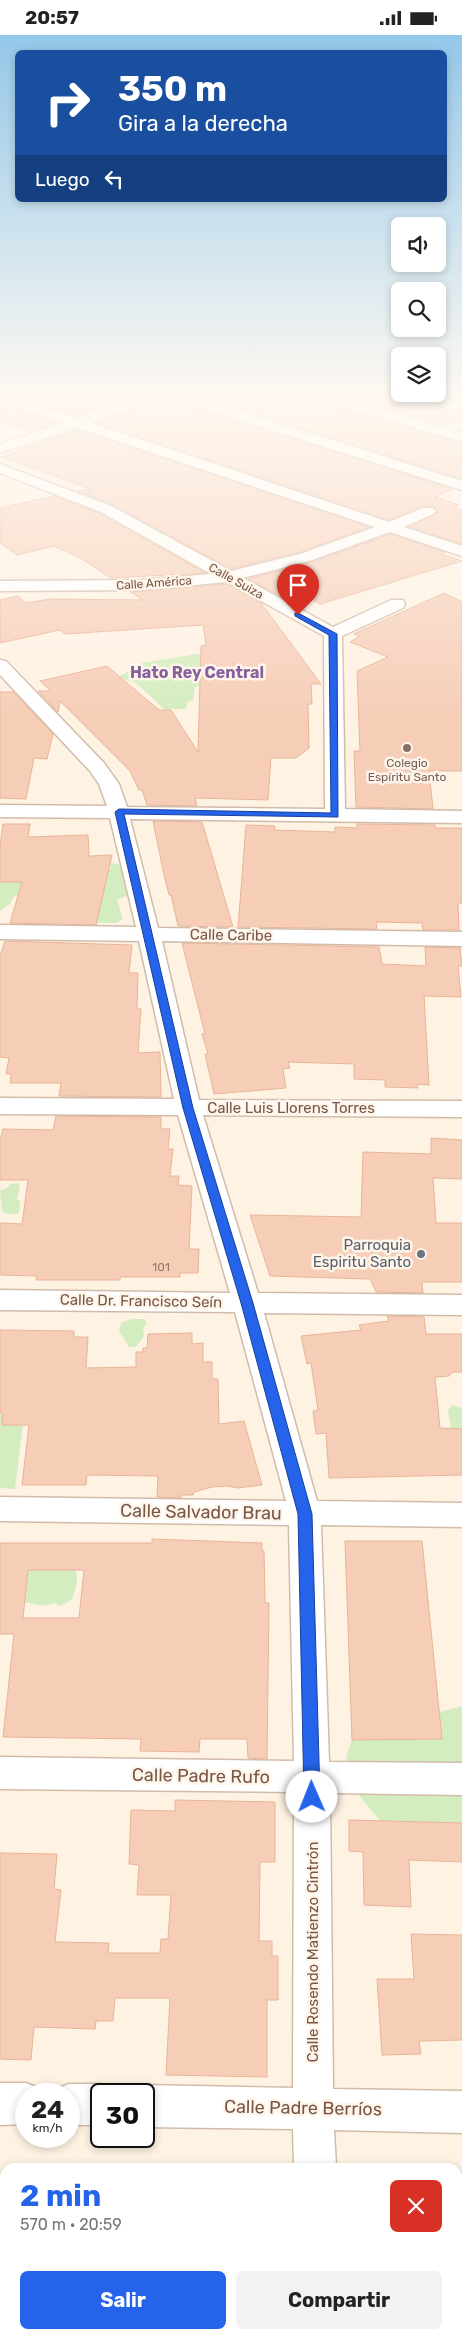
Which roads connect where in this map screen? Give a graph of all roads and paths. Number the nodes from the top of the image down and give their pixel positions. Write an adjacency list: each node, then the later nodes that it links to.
1 (87, 501): 6 (street, Calle Suiza)
2 (313, 501): 4 (street)
3 (428, 511): 4 (street, Calle América)
4 (390, 527): 5 (street); 6 (street, Calle América)
5 (462, 551)
6 (228, 577): 7 (street, Calle América); 9 (street, Calle Suiza)
7 (0, 586)
8 (397, 604): 9 (street)
9 (333, 634): 13 (street)
10 (0, 665): 12 (street, Calle Rosendo Matienzo Cintrón)
11 (0, 811): 12 (street)
12 (119, 812): 13 (street); 16 (street, Calle Rosendo Matienzo Cintrón)
13 (335, 815): 14 (street)
14 (462, 817)
15 (0, 932): 16 (street, Calle Caribe)
16 (149, 934): 17 (street, Calle Caribe); 19 (street, Calle Rosendo Matienzo Cintrón)
17 (462, 939)
18 (0, 1106): 19 (street, Calle Luis Llorens Torres)
19 (188, 1108): 20 (street, Calle Luis Llorens Torres); 22 (street, Calle Rosendo Matienzo Cintrón)
20 (462, 1109)
21 (0, 1300): 22 (street, Calle Dr. Francisco Seín)
22 (247, 1303): 23 (street, Calle Dr. Francisco Seín); 25 (street, Calle Rosendo Matienzo Cintrón)
23 (462, 1305)
24 (0, 1509): 25 (street, Calle Salvador Brau)
25 (305, 1514): 26 (street, Calle Salvador Brau); 28 (street, Calle Rosendo Matienzo Cintrón)
26 (462, 1515)
27 (0, 1773): 28 (street, Calle Padre Rufo)
28 (312, 1777): 29 (street, Calle Padre Rufo); 33 (street, Calle Rosendo Matienzo Cintrón)
29 (462, 1779)
30 (0, 2104): 31 (street)
31 (15, 2104)
32 (155, 2106): 33 (street, Calle Padre Berríos)
33 (313, 2108): 34 (street, Calle Padre Berríos); 35 (street, Calle Rosendo Matienzo Cintrón)
34 (462, 2112)
35 (316, 2163)

